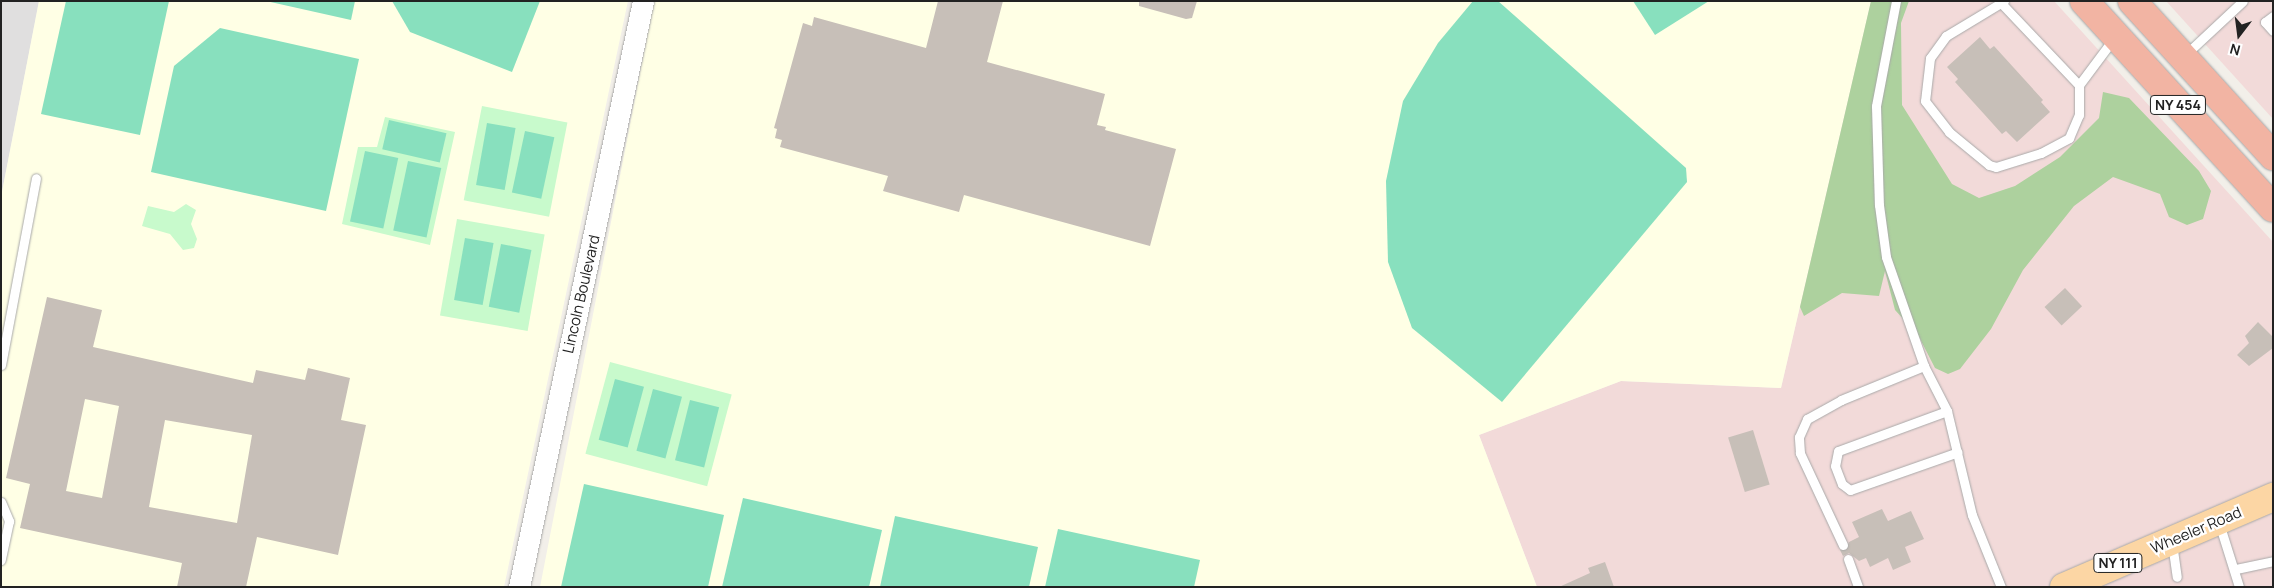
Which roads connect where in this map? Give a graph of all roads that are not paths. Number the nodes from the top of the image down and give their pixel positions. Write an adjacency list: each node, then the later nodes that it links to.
1 (642, 1): 29 (street, Lincoln Boulevard)
2 (1896, 1): 16 (lane)
3 (2084, 1): 9 (highway, NY 454)
4 (2132, 1): 10 (highway, NY 454)
5 (2243, 1): 10 (lane)
6 (2003, 3): 11 (lane); 11 (lane)
7 (2273, 16): 8 (lane)
8 (2273, 31)
9 (2116, 36): 11 (lane); 14 (highway, NY 454)
10 (2183, 56): 12 (highway, NY 454)
11 (2079, 85)
12 (2273, 156)
13 (36, 178): 15 (lane)
14 (2273, 208)
15 (1, 365)
16 (1924, 366): 17 (lane); 23 (lane)
17 (1947, 411): 18 (lane); 18 (lane)
18 (1958, 452): 31 (lane)
19 (2273, 497): 21 (main road, Wheeler Road / NY 111)
20 (1, 502): 25 (lane)
21 (2218, 521): 22 (main road, Wheeler Road / NY 111); 27 (lane)
22 (2172, 540): 28 (lane); 32 (main road, Wheeler Road / NY 111)
23 (1843, 545)
24 (1848, 559): 30 (lane)
25 (1, 560)
26 (2273, 561): 27 (lane)
27 (2236, 569): 33 (lane)
28 (2177, 577)
29 (519, 587)
30 (1858, 587)
31 (2001, 587)
32 (2064, 587)
33 (2239, 587)

